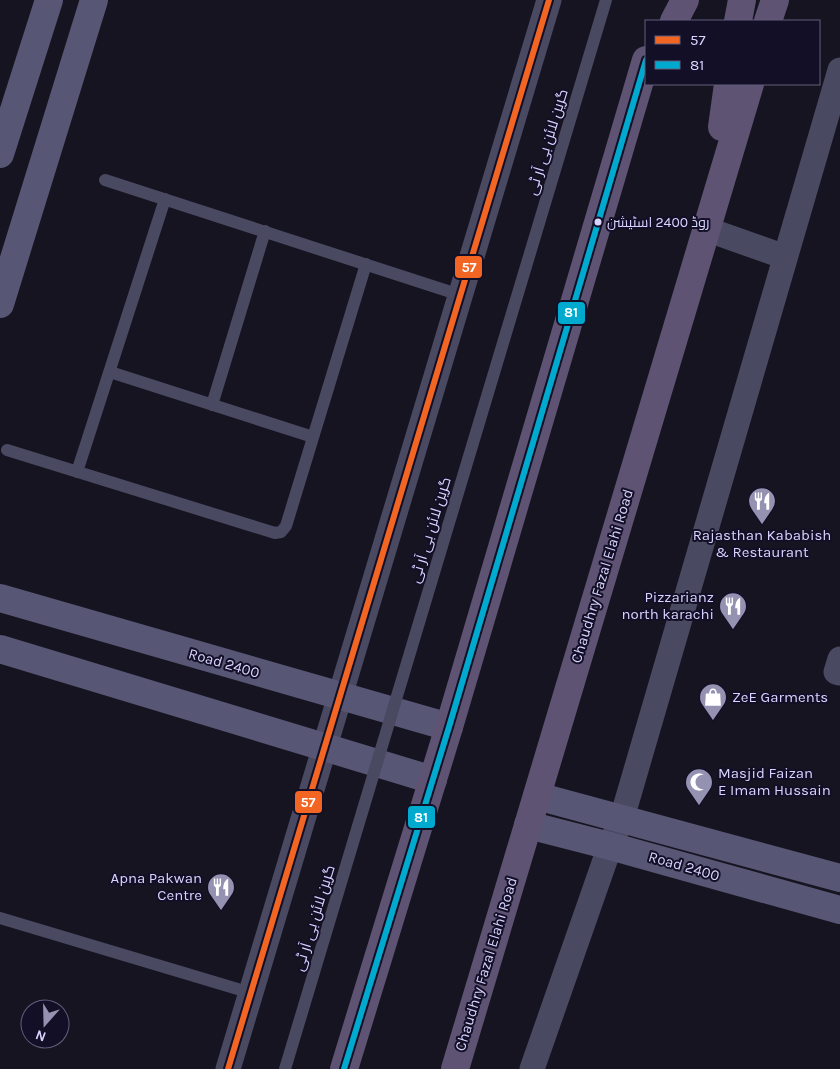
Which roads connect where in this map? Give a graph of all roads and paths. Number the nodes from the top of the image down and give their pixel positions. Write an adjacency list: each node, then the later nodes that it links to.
1 (49, 0): 19 (main road)
2 (94, 0): 27 (main road)
3 (549, 0): 26 (street)
4 (606, 0): 50 (lane, گرین لائن بی آر ٹی, bridge)
5 (664, 0): 9 (main road)
6 (685, 0): 10 (main road)
7 (742, 0): 11 (main road)
8 (775, 0): 12 (main road)
9 (658, 20)
10 (675, 20)
11 (738, 20)
12 (768, 20)
13 (645, 64): 18 (main road)
14 (840, 70): 24 (street)
15 (645, 80): 18 (main road)
16 (728, 85): 22 (main road)
17 (750, 85): 22 (main road, Chaudhry Fazal Elahi Road)
18 (634, 103): 38 (main road)
19 (0, 154)
20 (105, 180): 21 (lane)
21 (166, 199): 23 (lane); 28 (lane)
22 (706, 230): 24 (street); 41 (main road, Chaudhry Fazal Elahi Road)
23 (265, 231): 25 (lane); 29 (lane)
24 (786, 257): 42 (street)
25 (366, 264): 26 (lane); 30 (lane)
26 (460, 295): 37 (street)
27 (0, 304)
28 (110, 372): 29 (lane); 32 (lane)
29 (212, 405): 30 (lane)
30 (313, 437): 32 (lane)
31 (7, 450): 32 (lane)
32 (77, 472)
33 (0, 598): 37 (main road, Road 2400)
34 (0, 649): 39 (main road)
35 (840, 659): 36 (street)
36 (840, 673)
37 (340, 697): 38 (main road, Road 2400); 39 (street)
38 (449, 727): 40 (main road)
39 (325, 746): 40 (main road); 48 (street)
40 (433, 780): 51 (main road)
41 (537, 796): 42 (main road, Road 2400); 43 (main road, Chaudhry Fazal Elahi Road)
42 (622, 818): 44 (street); 45 (main road, Road 2400)
43 (528, 825): 44 (main road, Road 2400); 52 (main road, Chaudhry Fazal Elahi Road)
44 (610, 846): 46 (main road, Road 2400); 53 (street)
45 (840, 878)
46 (840, 910)
47 (0, 918): 48 (lane)
48 (251, 993): 49 (street)
49 (228, 1069)
50 (285, 1069)
51 (344, 1069)
52 (455, 1069)
53 (532, 1069)

